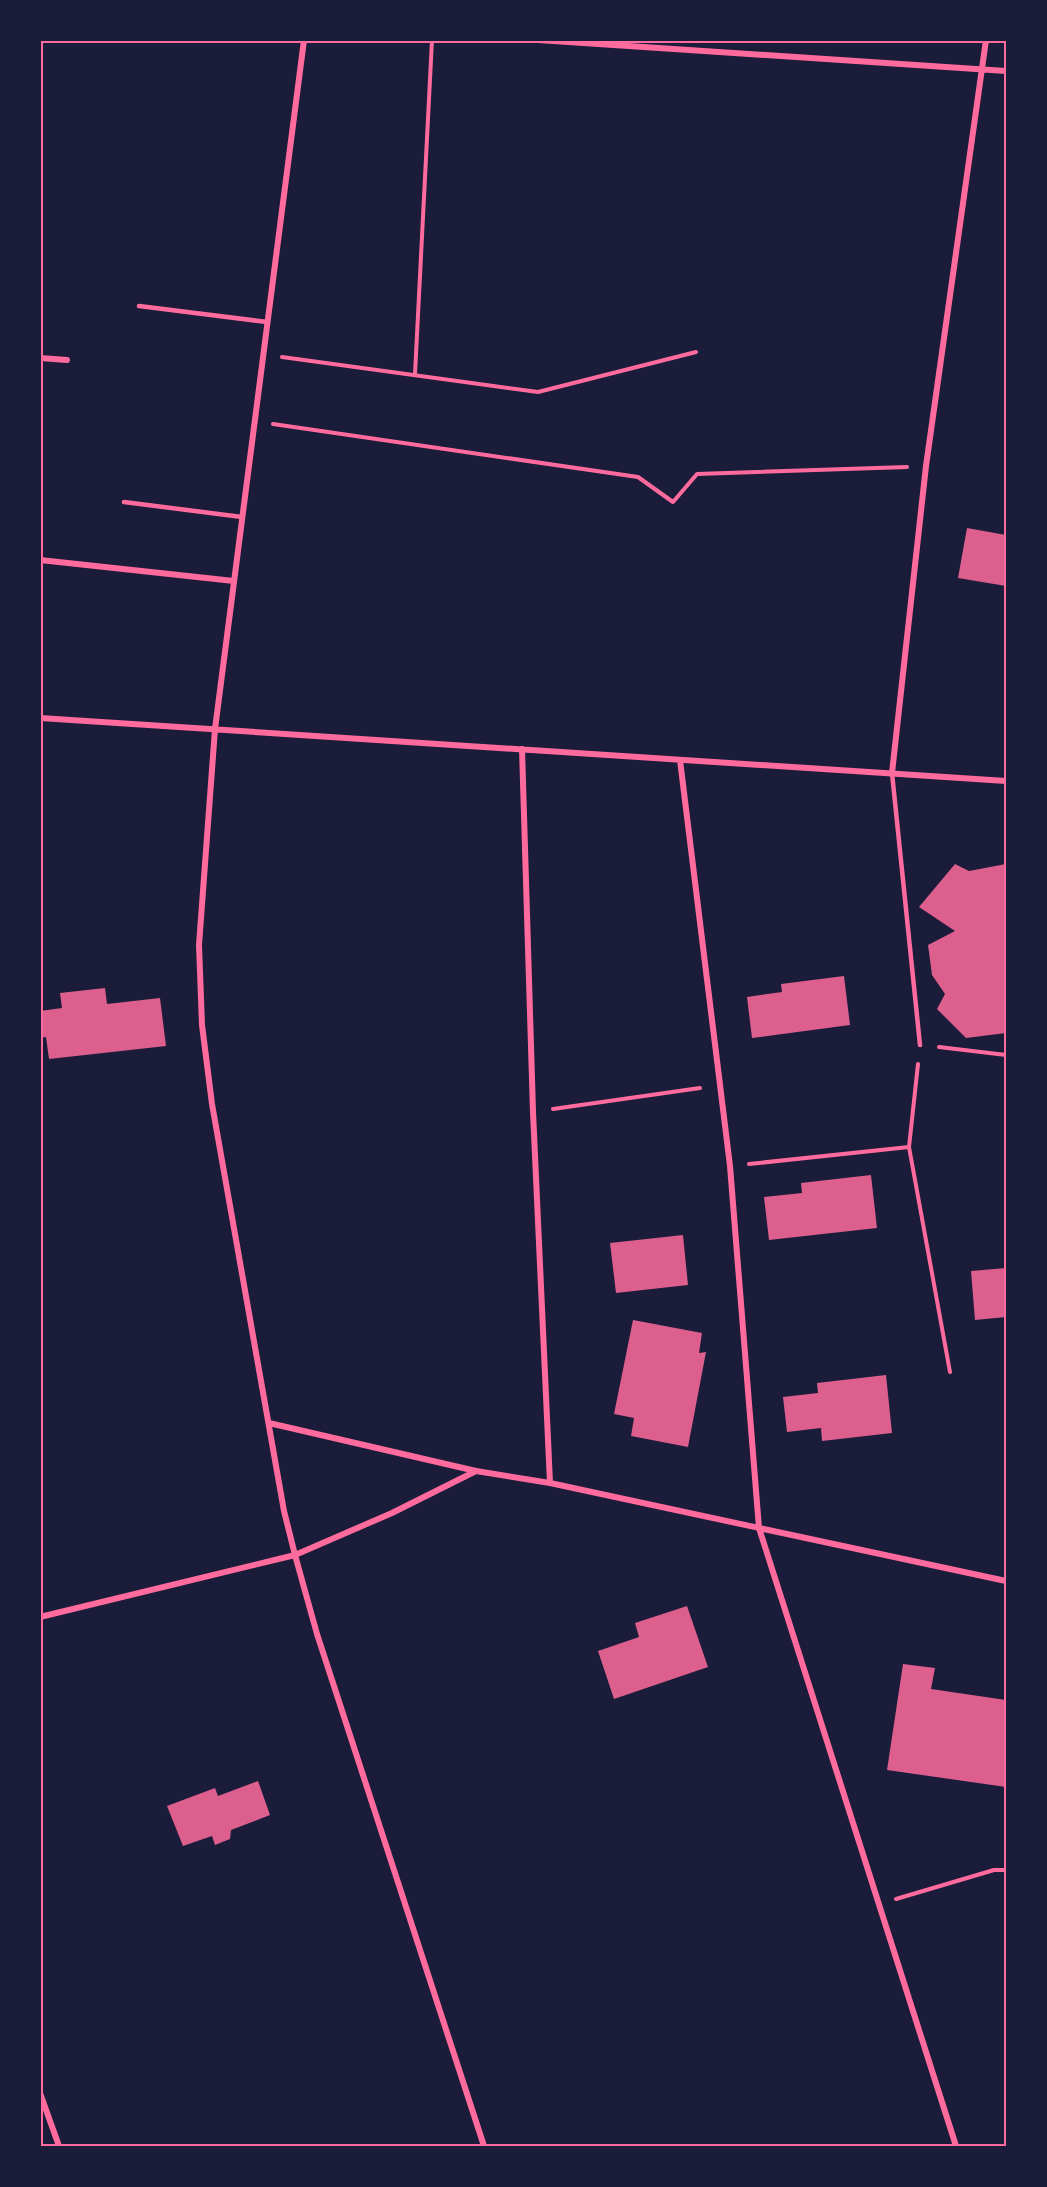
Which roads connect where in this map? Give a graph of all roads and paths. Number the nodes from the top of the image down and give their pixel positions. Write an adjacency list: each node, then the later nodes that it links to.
1 (303, 40): 8 (street)
2 (432, 40): 13 (path)
3 (538, 40): 5 (street)
4 (986, 40): 5 (street)
5 (981, 70): 6 (street); 15 (street)
6 (1006, 71)
7 (140, 306): 8 (lane)
8 (267, 322): 10 (street)
9 (696, 352): 13 (path)
10 (263, 355): 13 (path); 14 (street)
11 (40, 358): 12 (street)
12 (67, 360)
13 (415, 375)
14 (255, 422): 15 (path); 17 (street)
15 (926, 466): 24 (street)
16 (124, 502): 17 (lane)
17 (242, 517): 19 (street)
18 (40, 560): 19 (street)
19 (234, 581): 21 (street)
20 (40, 718): 21 (street)
21 (215, 729): 22 (street); 33 (street)
22 (522, 749): 23 (street); 29 (street)
23 (681, 760): 24 (street); 28 (street)
24 (892, 773): 25 (street); 26 (lane)
25 (1006, 781)
26 (920, 1045): 27 (path); 30 (path)
27 (1006, 1055)
28 (722, 1085): 29 (path); 31 (street)
29 (532, 1112): 35 (street)
30 (909, 1147): 31 (path); 32 (path)
31 (730, 1166): 36 (street)
32 (950, 1372)
33 (268, 1423): 34 (street); 37 (street)
34 (476, 1471): 35 (street); 37 (street)
35 (550, 1482): 36 (street)
36 (759, 1528): 38 (street); 41 (street)
37 (295, 1555): 39 (street); 44 (street)
38 (1006, 1581)
39 (40, 1617)
40 (1006, 1870): 41 (path)
41 (878, 1905): 45 (street)
42 (40, 2093): 43 (street)
43 (59, 2146)
44 (484, 2146)
45 (956, 2146)

